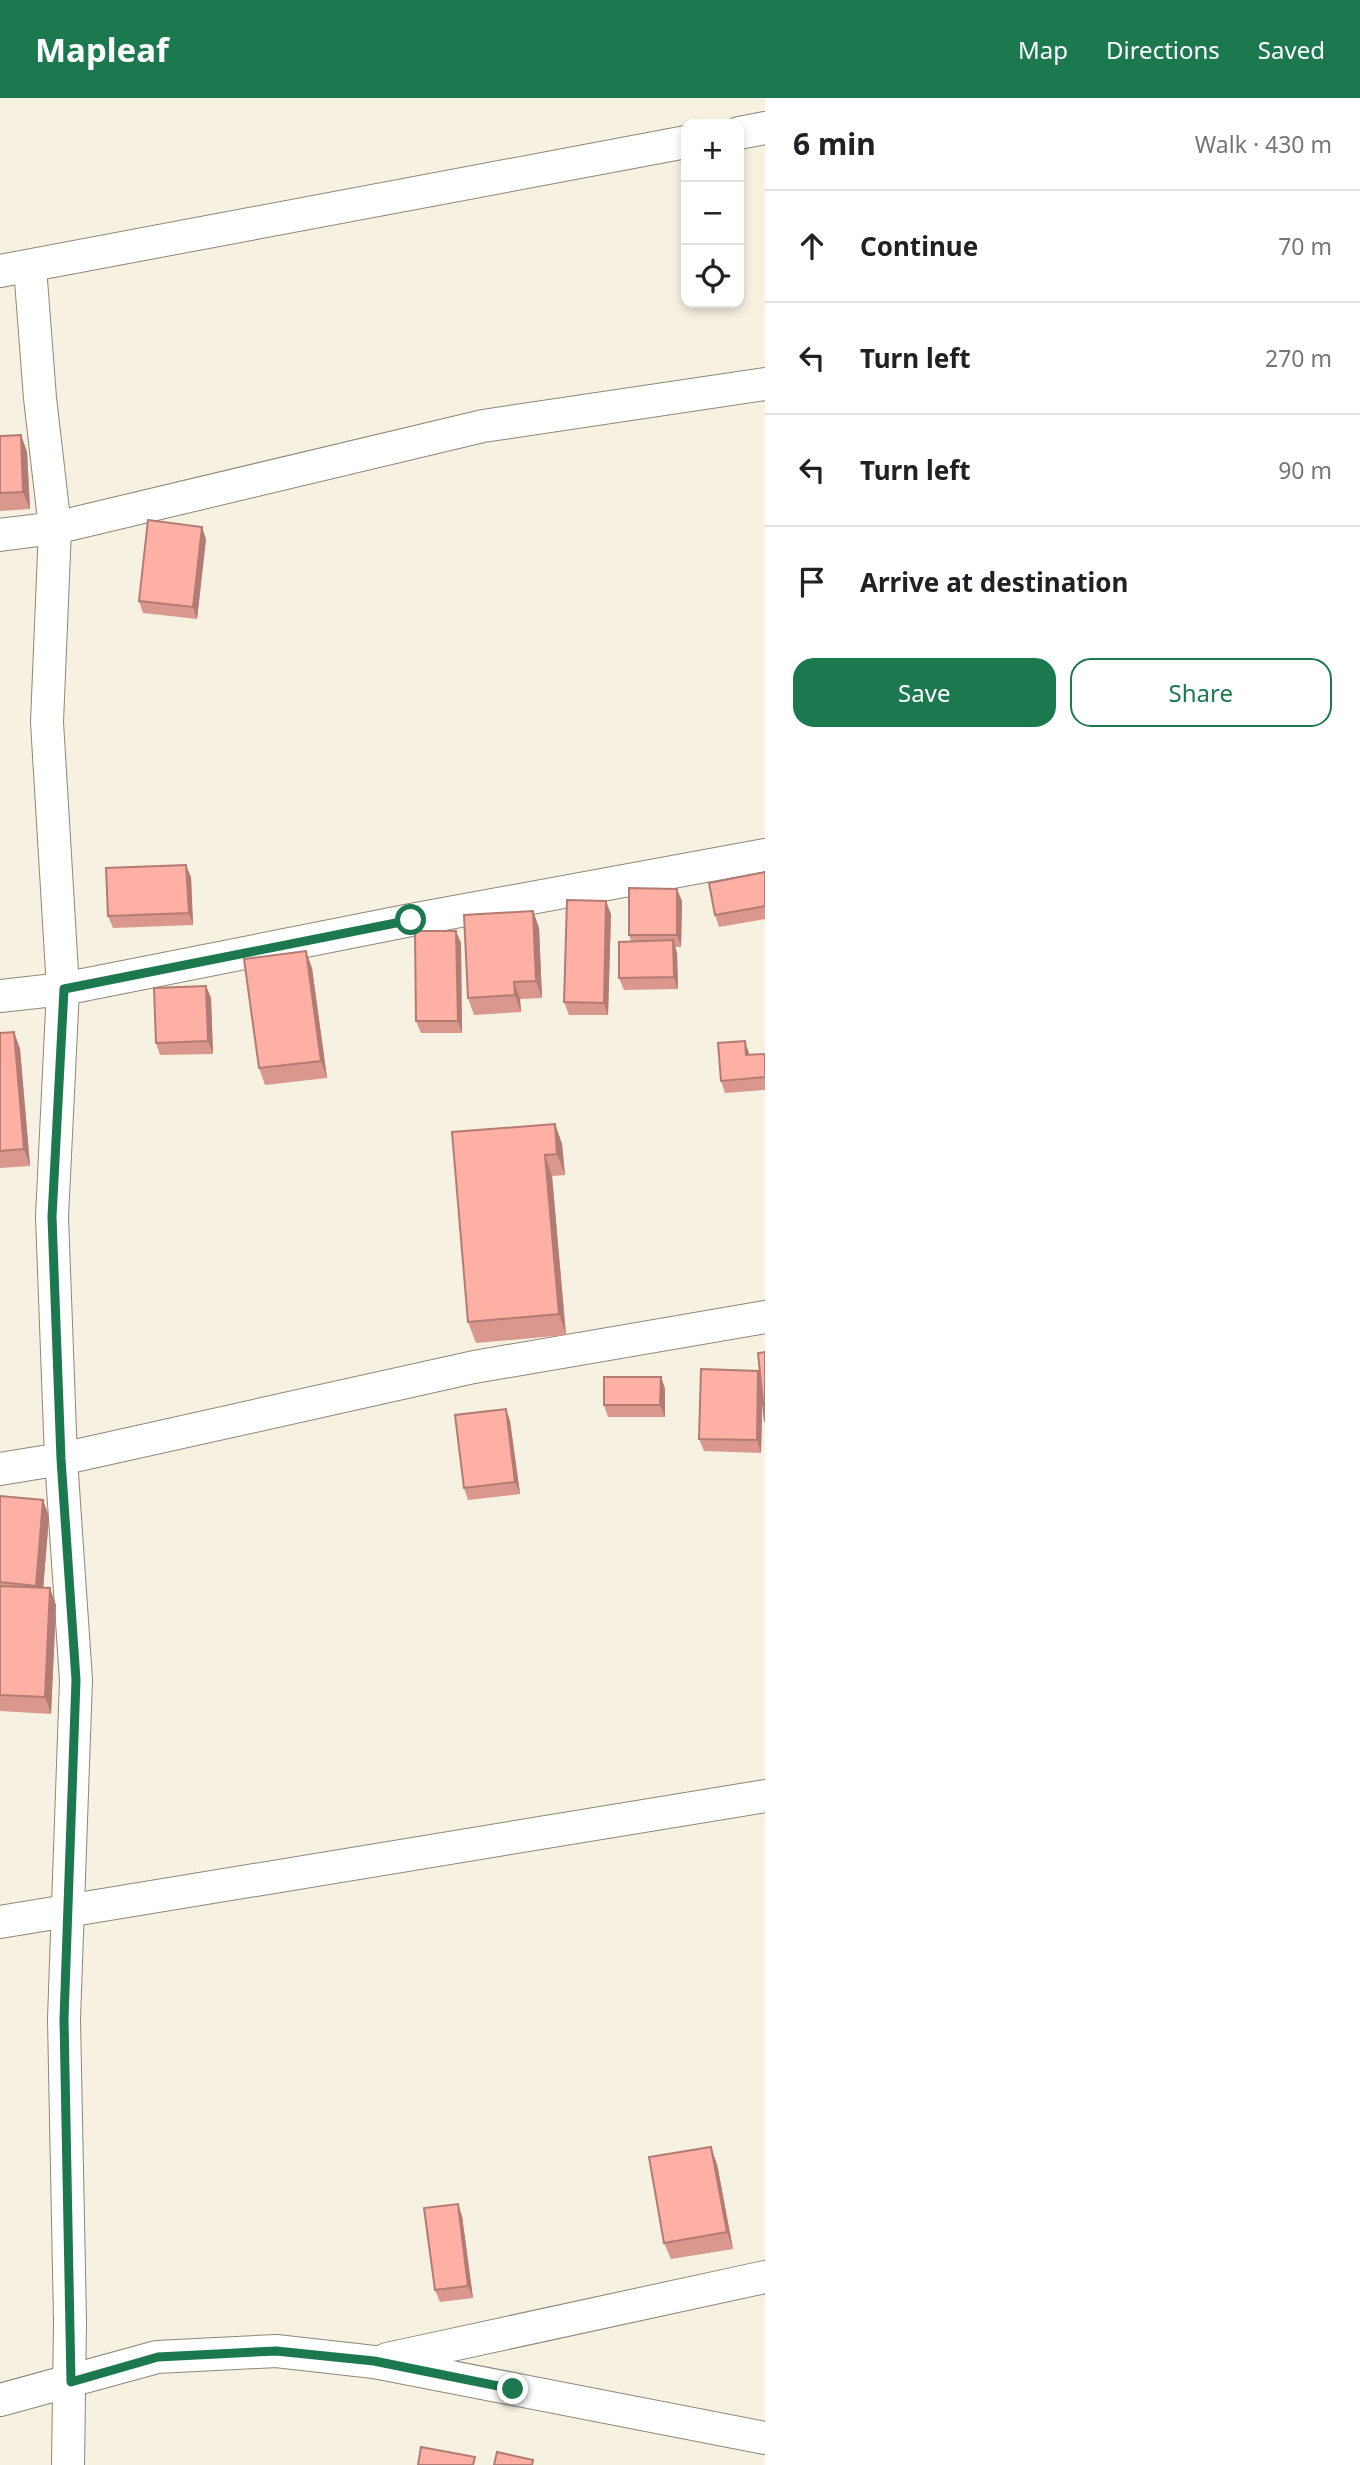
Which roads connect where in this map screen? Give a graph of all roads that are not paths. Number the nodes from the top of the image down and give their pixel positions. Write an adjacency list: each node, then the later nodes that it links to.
1 (765, 128): 2 (street)
2 (744, 131)
3 (681, 143): 4 (street)
4 (15, 269): 6 (street)
5 (765, 384): 6 (street)
6 (55, 528): 7 (street); 9 (street)
7 (0, 534)
8 (765, 855): 9 (street)
9 (64, 989): 10 (street); 12 (street)
10 (0, 996)
11 (765, 1317): 12 (street)
12 (61, 1459): 13 (street); 15 (street)
13 (0, 1469)
14 (765, 1796): 15 (street)
15 (68, 1910): 16 (street); 19 (street)
16 (0, 1922)
17 (765, 2277): 18 (street)
18 (374, 2361): 19 (street); 21 (street)
19 (71, 2382): 20 (street); 22 (street)
20 (0, 2400)
21 (765, 2438)
22 (68, 2465)

